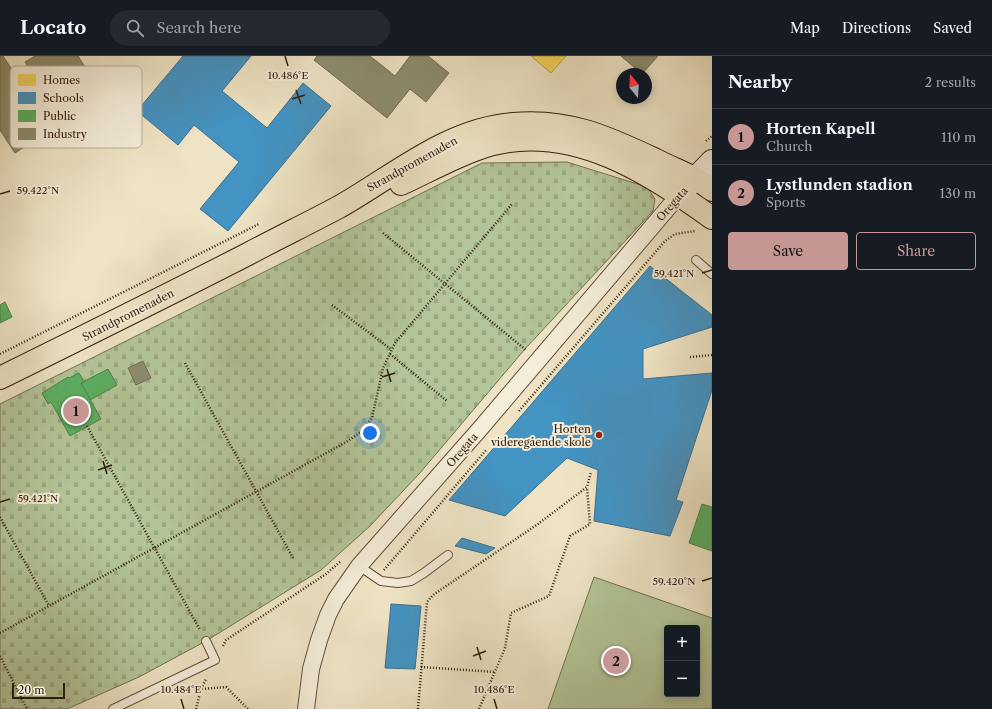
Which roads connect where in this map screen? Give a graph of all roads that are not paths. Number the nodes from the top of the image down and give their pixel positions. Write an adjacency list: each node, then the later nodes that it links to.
1 (712, 161): 2 (main road, Oregata)
2 (704, 184): 3 (main road, Oregata); 4 (main road, Strandpromenaden)
3 (679, 195): 4 (main road, Strandpromenaden); 5 (main road, Strandpromenaden); 10 (street, Oregata)
4 (340, 206): 8 (main road, Strandpromenaden)
5 (706, 225)
6 (696, 260): 7 (lane)
7 (712, 274)
8 (0, 378)
9 (448, 555): 10 (lane)
10 (359, 566): 13 (street, Oregata)
11 (206, 641): 12 (lane)
12 (113, 709)
13 (306, 709)

